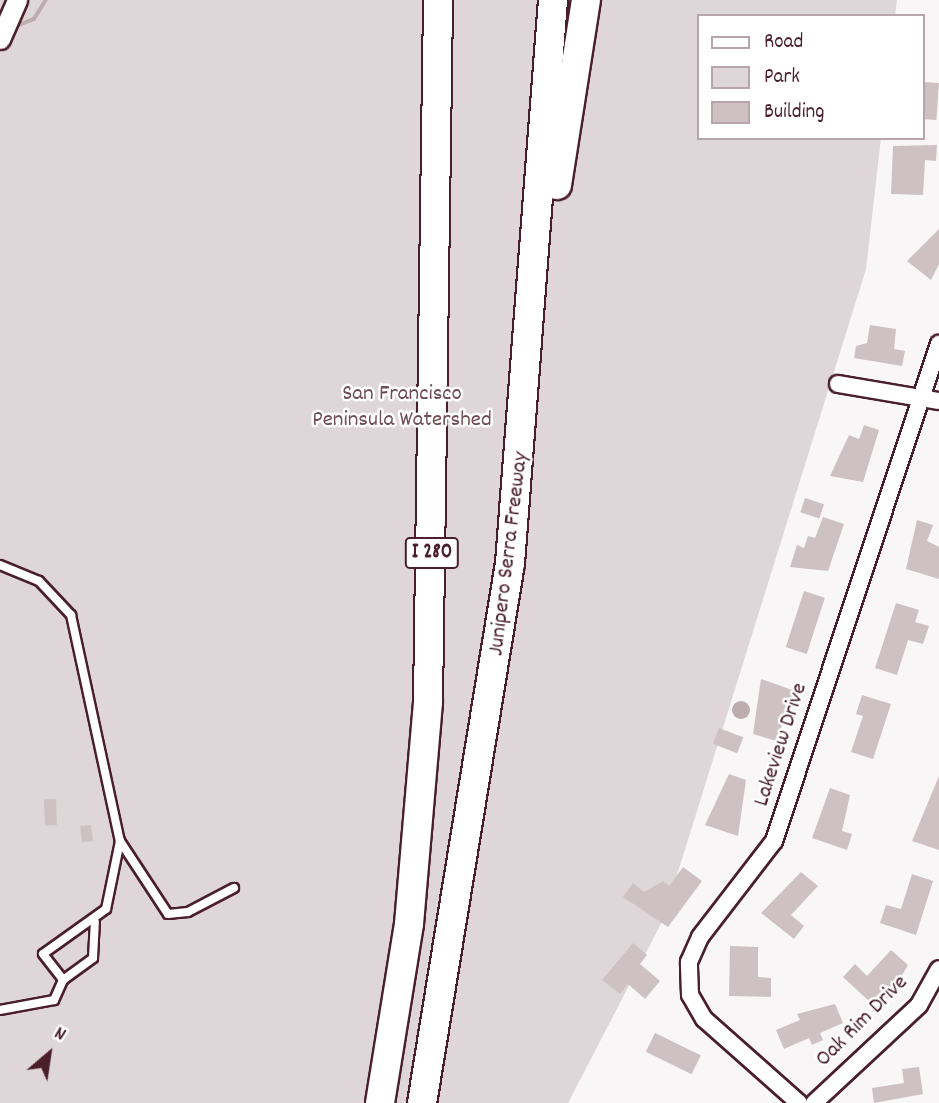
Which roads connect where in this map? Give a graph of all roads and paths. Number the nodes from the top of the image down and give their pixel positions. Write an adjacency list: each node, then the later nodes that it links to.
1 (17, 0): 5 (street)
2 (438, 0): 18 (highway, I 280)
3 (553, 0): 6 (highway, Junipero Serra Freeway)
4 (586, 0): 6 (highway)
5 (0, 38)
6 (536, 284): 19 (highway, Junipero Serra Freeway)
7 (939, 344): 9 (street, Lakeview Drive)
8 (838, 384): 9 (street)
9 (921, 397): 10 (street); 20 (street, Lakeview Drive)
10 (939, 401)
11 (0, 565): 12 (lane)
12 (120, 841): 13 (lane); 14 (lane)
13 (234, 888)
14 (95, 922): 16 (lane); 16 (lane)
15 (939, 969): 21 (street, Oak Rim Drive)
16 (63, 980): 17 (lane)
17 (0, 1010)
18 (380, 1103)
19 (422, 1103)
20 (799, 1103)
21 (814, 1103)

